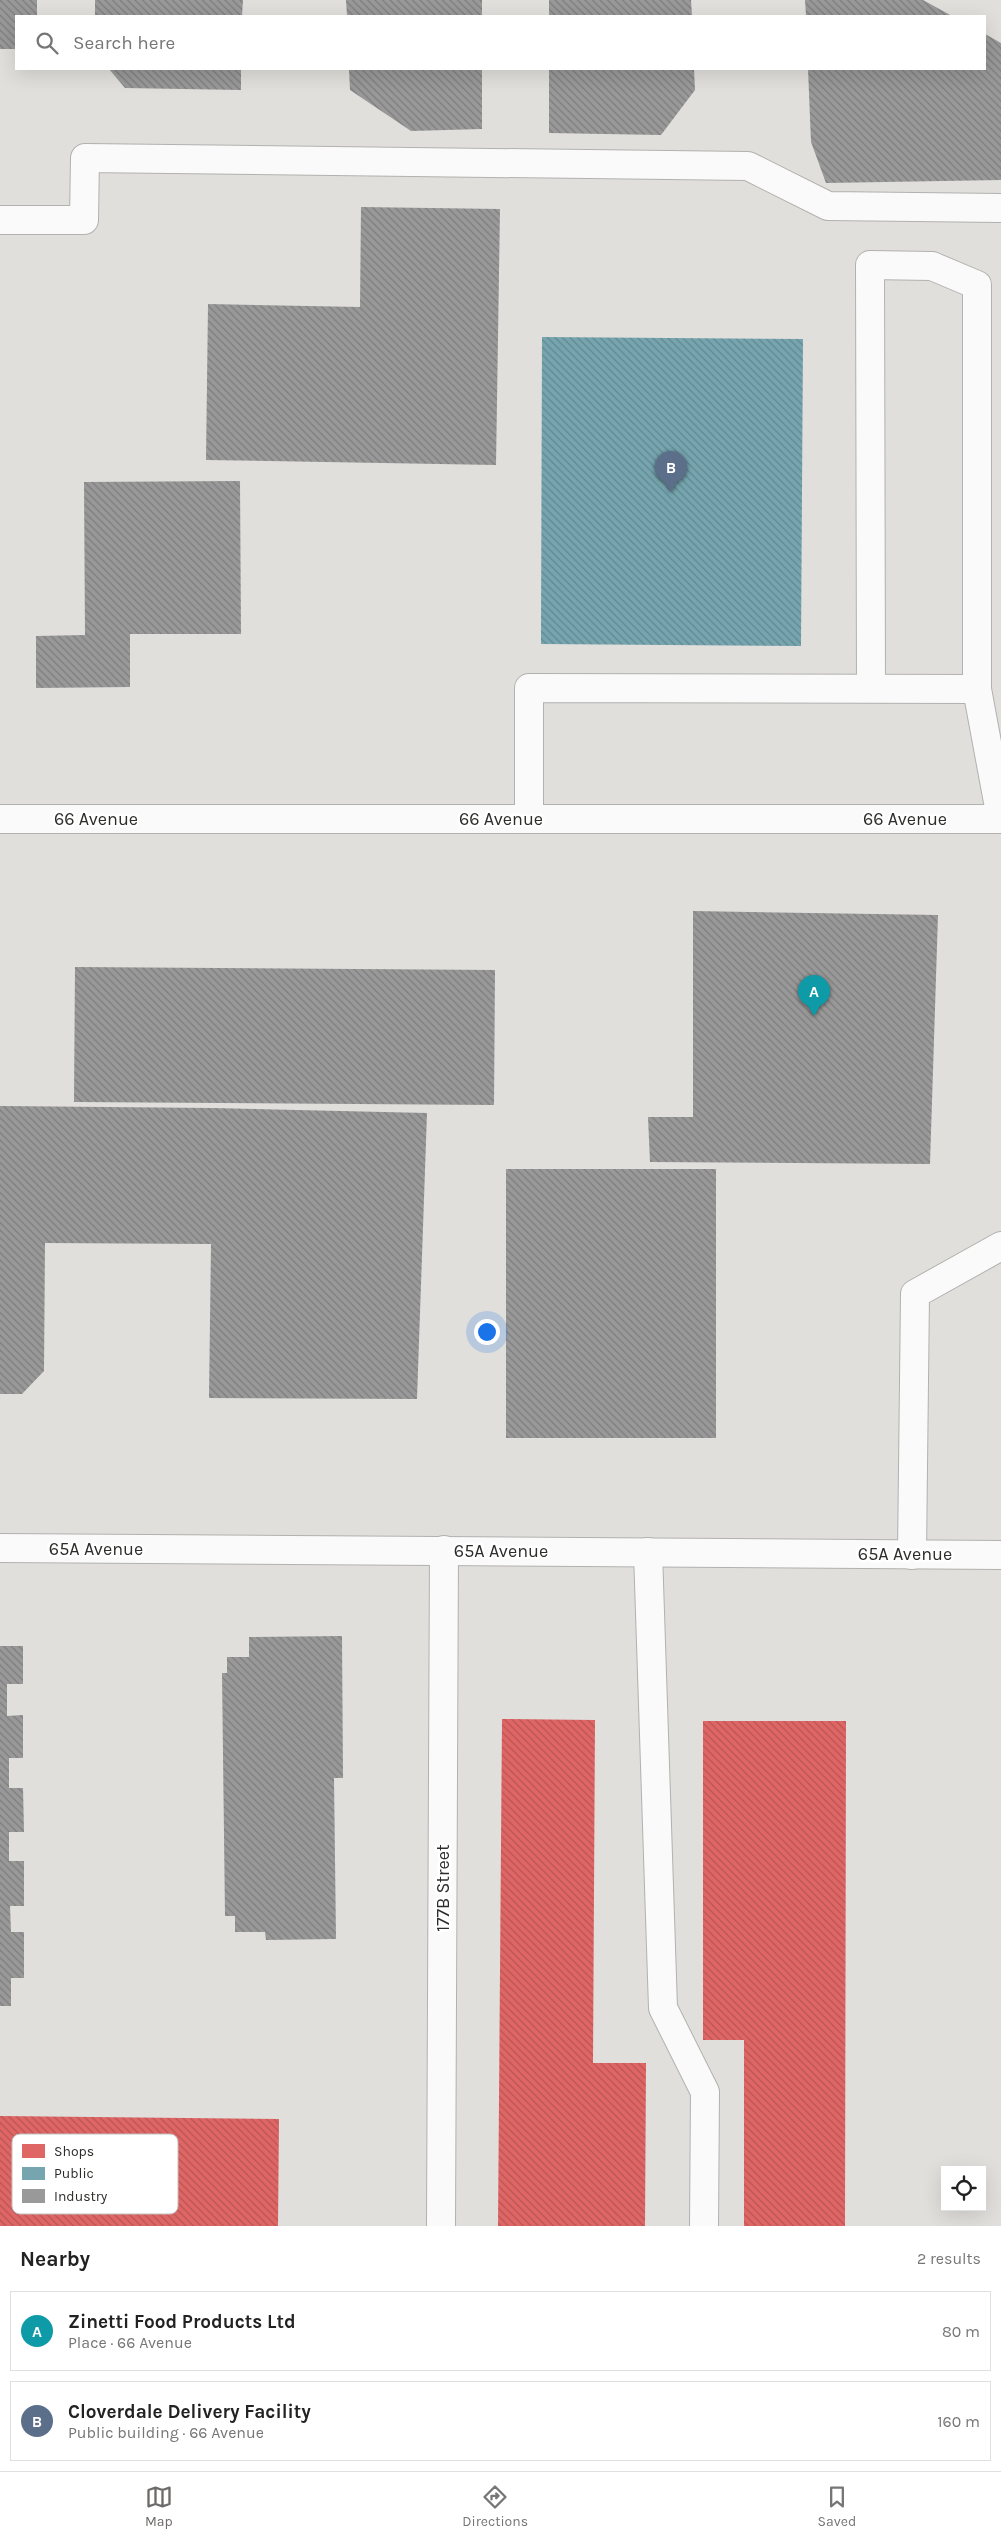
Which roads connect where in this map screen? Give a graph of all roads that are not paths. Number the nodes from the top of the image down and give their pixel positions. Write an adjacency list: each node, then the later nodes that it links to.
1 (1001, 208): 2 (street)
2 (0, 220)
3 (871, 687): 4 (street); 4 (street); 6 (street)
4 (977, 689): 7 (street)
5 (0, 819): 6 (street, 66 Avenue)
6 (529, 819): 7 (street, 66 Avenue)
7 (1001, 819)
8 (1001, 1246): 12 (street)
9 (0, 1548): 10 (street, 65A Avenue)
10 (444, 1550): 11 (street, 65A Avenue); 14 (street, 177B Street)
11 (648, 1552): 12 (street, 65A Avenue); 15 (street)
12 (912, 1555): 13 (street, 65A Avenue)
13 (1001, 1555)
14 (441, 2226)
15 (704, 2226)

